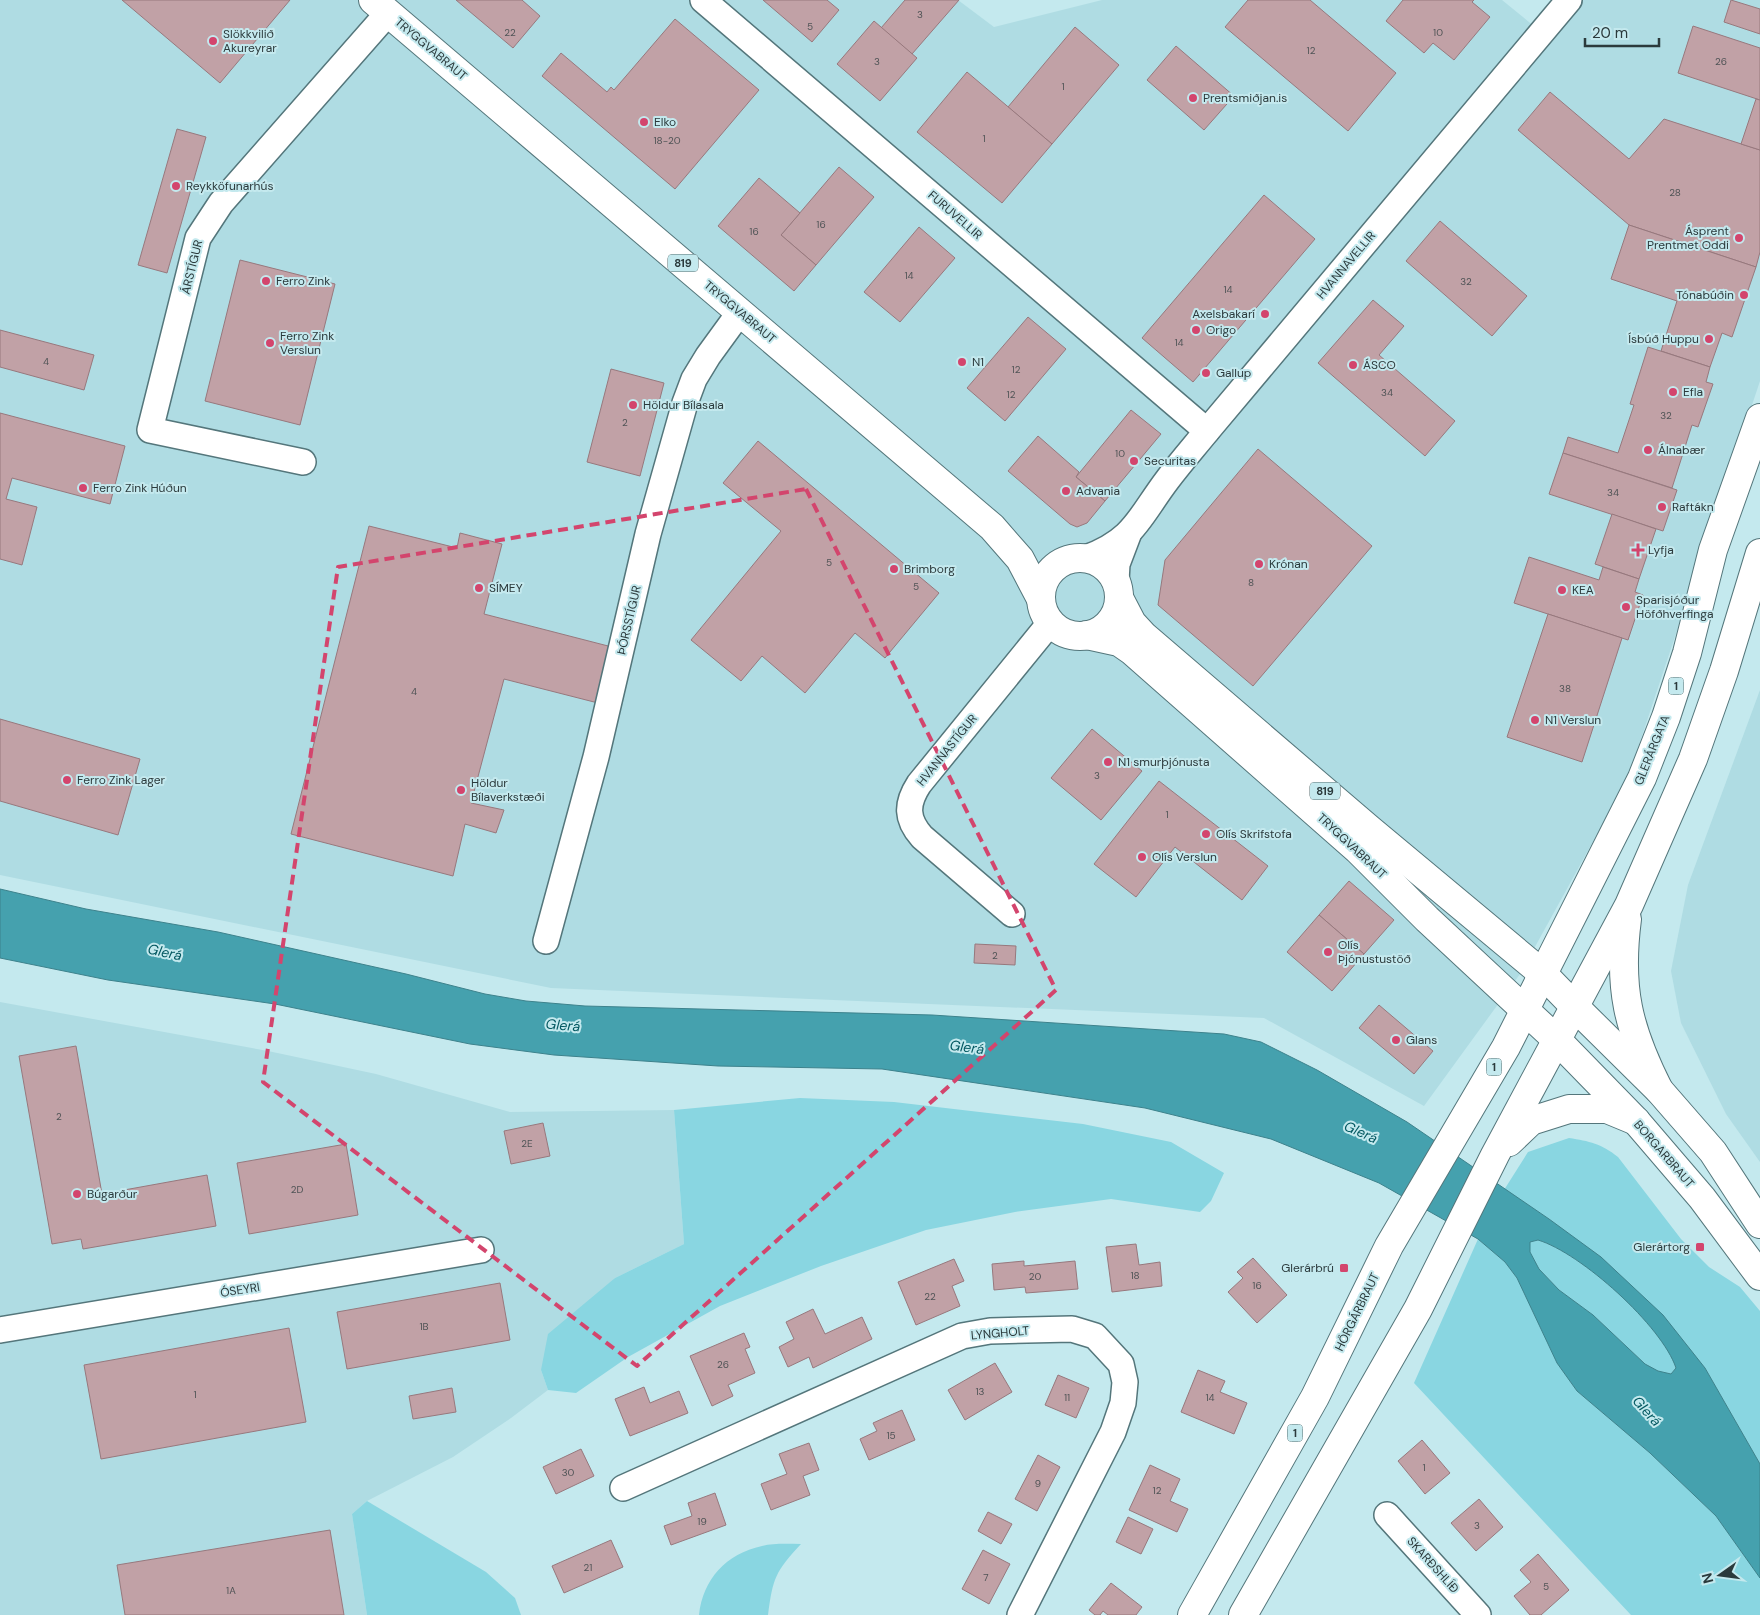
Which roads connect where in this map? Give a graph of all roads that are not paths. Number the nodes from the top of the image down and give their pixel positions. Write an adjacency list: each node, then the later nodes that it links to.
1 (704, 0): 6 (street, FURUVELLIR)
2 (1569, 0): 6 (street, HVANNAVELLIR)
3 (381, 6): 4 (main road, TRYGGVABRAUT / 819); 8 (street, ÁRSTÍGUR)
4 (740, 312): 9 (main road, TRYGGVABRAUT / 819); 20 (street, ÞÓRSSTÍGUR)
5 (1760, 418): 7 (main road, GLERÁRGATA / 1)
6 (1207, 431): 10 (street, HVANNAVELLIR)
7 (1753, 460): 21 (main road, GLERÁRGATA / 1)
8 (303, 462)
9 (992, 527): 12 (main road, TRYGGVABRAUT / 819); 15 (main road, TRYGGVABRAUT / 819)
10 (1128, 535): 12 (street, HVANNAVELLIR); 13 (street, HVANNAVELLIR)
11 (1760, 553): 17 (main road)
12 (1077, 559): 13 (main road, TRYGGVABRAUT / 819); 15 (main road)
13 (1117, 590): 16 (main road); 21 (main road, TRYGGVABRAUT / 819)
14 (1760, 609): 17 (main road)
15 (1046, 611): 16 (main road, TRYGGVABRAUT / 819); 19 (street, HVANNASTÍGUR)
16 (1087, 635): 23 (main road, TRYGGVABRAUT / 819)
17 (1724, 671): 18 (main road)
18 (1629, 905): 22 (main road); 25 (main road)
19 (1012, 914)
20 (546, 941)
21 (1543, 974): 22 (main road, TRYGGVABRAUT / 819); 23 (main road, GLERÁRGATA / 1)
22 (1576, 1008): 24 (main road); 25 (main road)
23 (1525, 1010): 24 (main road, TRYGGVABRAUT / 819); 35 (main road, HÖRGÁRBRAUT / 1)
24 (1557, 1040): 26 (main road, BORGARBRAUT); 27 (main road)
25 (1659, 1090): 28 (main road)
26 (1636, 1121): 27 (main road); 30 (main road, BORGARBRAUT)
27 (1495, 1155): 36 (main road)
28 (1760, 1224)
29 (481, 1250): 31 (street, ÓSEYRI)
30 (1760, 1276)
31 (0, 1330)
32 (623, 1488): 34 (street, LYNGHOLT)
33 (1387, 1516): 37 (street, SKARÐSHLÍÐ)
34 (1020, 1615)
35 (1192, 1615)
36 (1243, 1615)
37 (1478, 1615)

